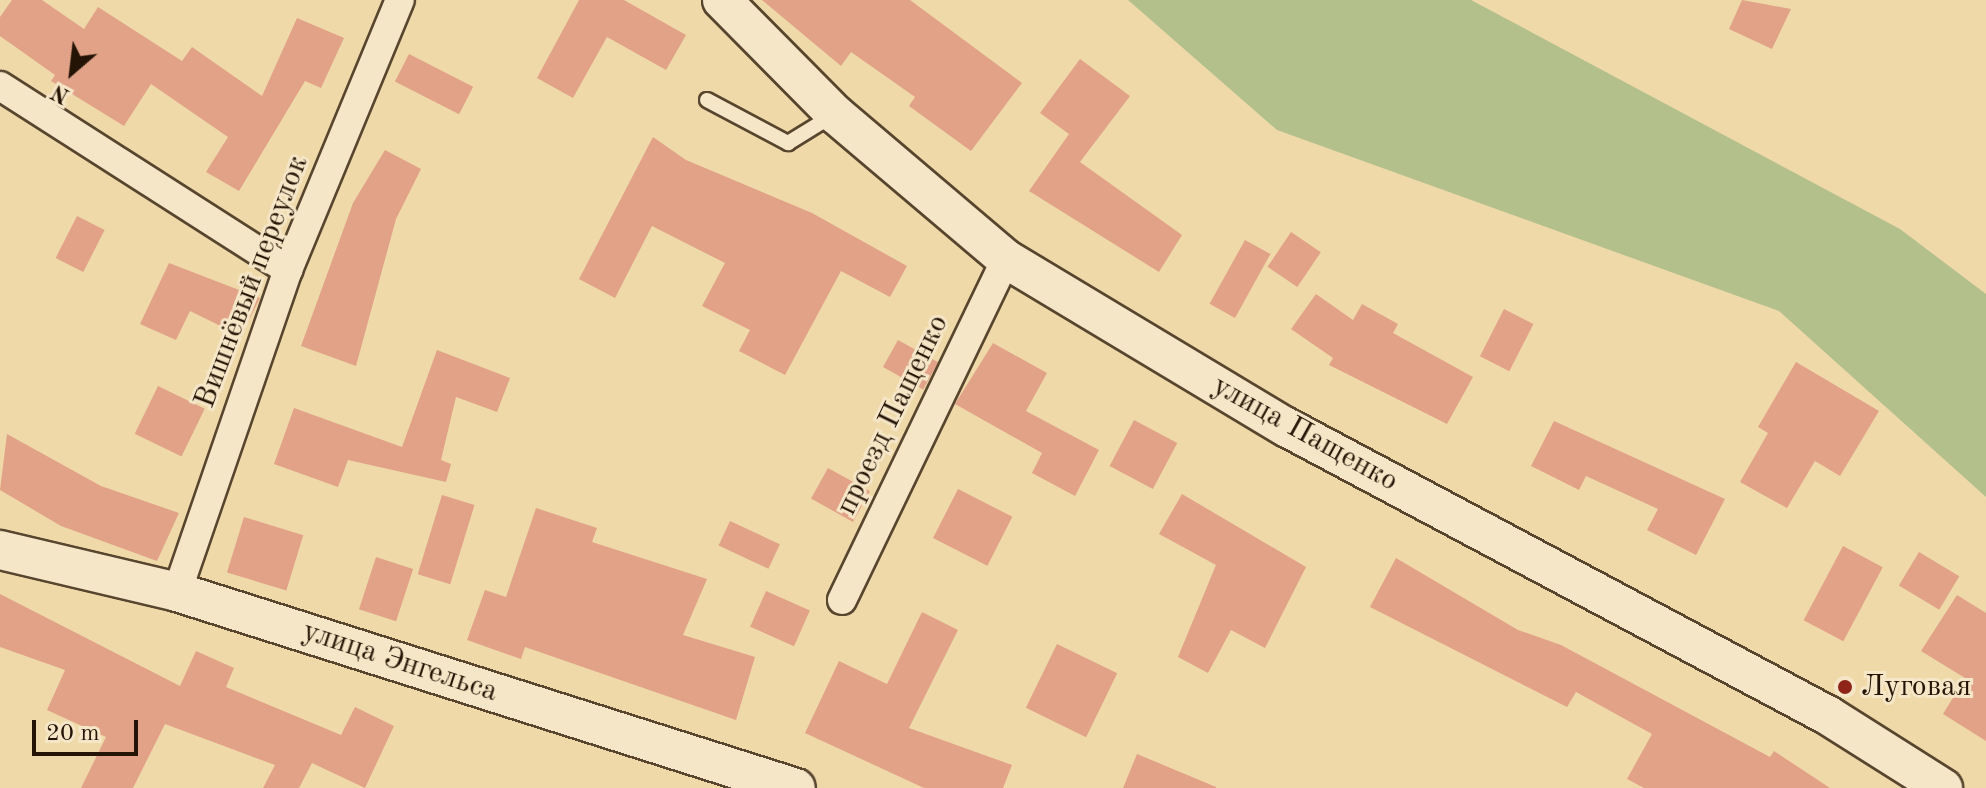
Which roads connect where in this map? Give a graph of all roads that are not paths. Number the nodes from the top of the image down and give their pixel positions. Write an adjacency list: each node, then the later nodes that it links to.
1 (400, 0): 7 (street, Вишнёвый переулок)
2 (722, 0): 5 (street, улица Пащенко)
3 (0, 86): 7 (street)
4 (707, 100): 5 (lane)
5 (835, 114): 6 (street, улица Пащенко)
6 (1006, 259): 10 (street, проезд Пащенко); 12 (street, улица Пащенко)
7 (288, 270): 9 (street, Вишнёвый переулок)
8 (0, 550): 9 (street, улица Энгельса)
9 (177, 592): 11 (street, улица Энгельса)
10 (842, 600)
11 (796, 788)
12 (1943, 788)

